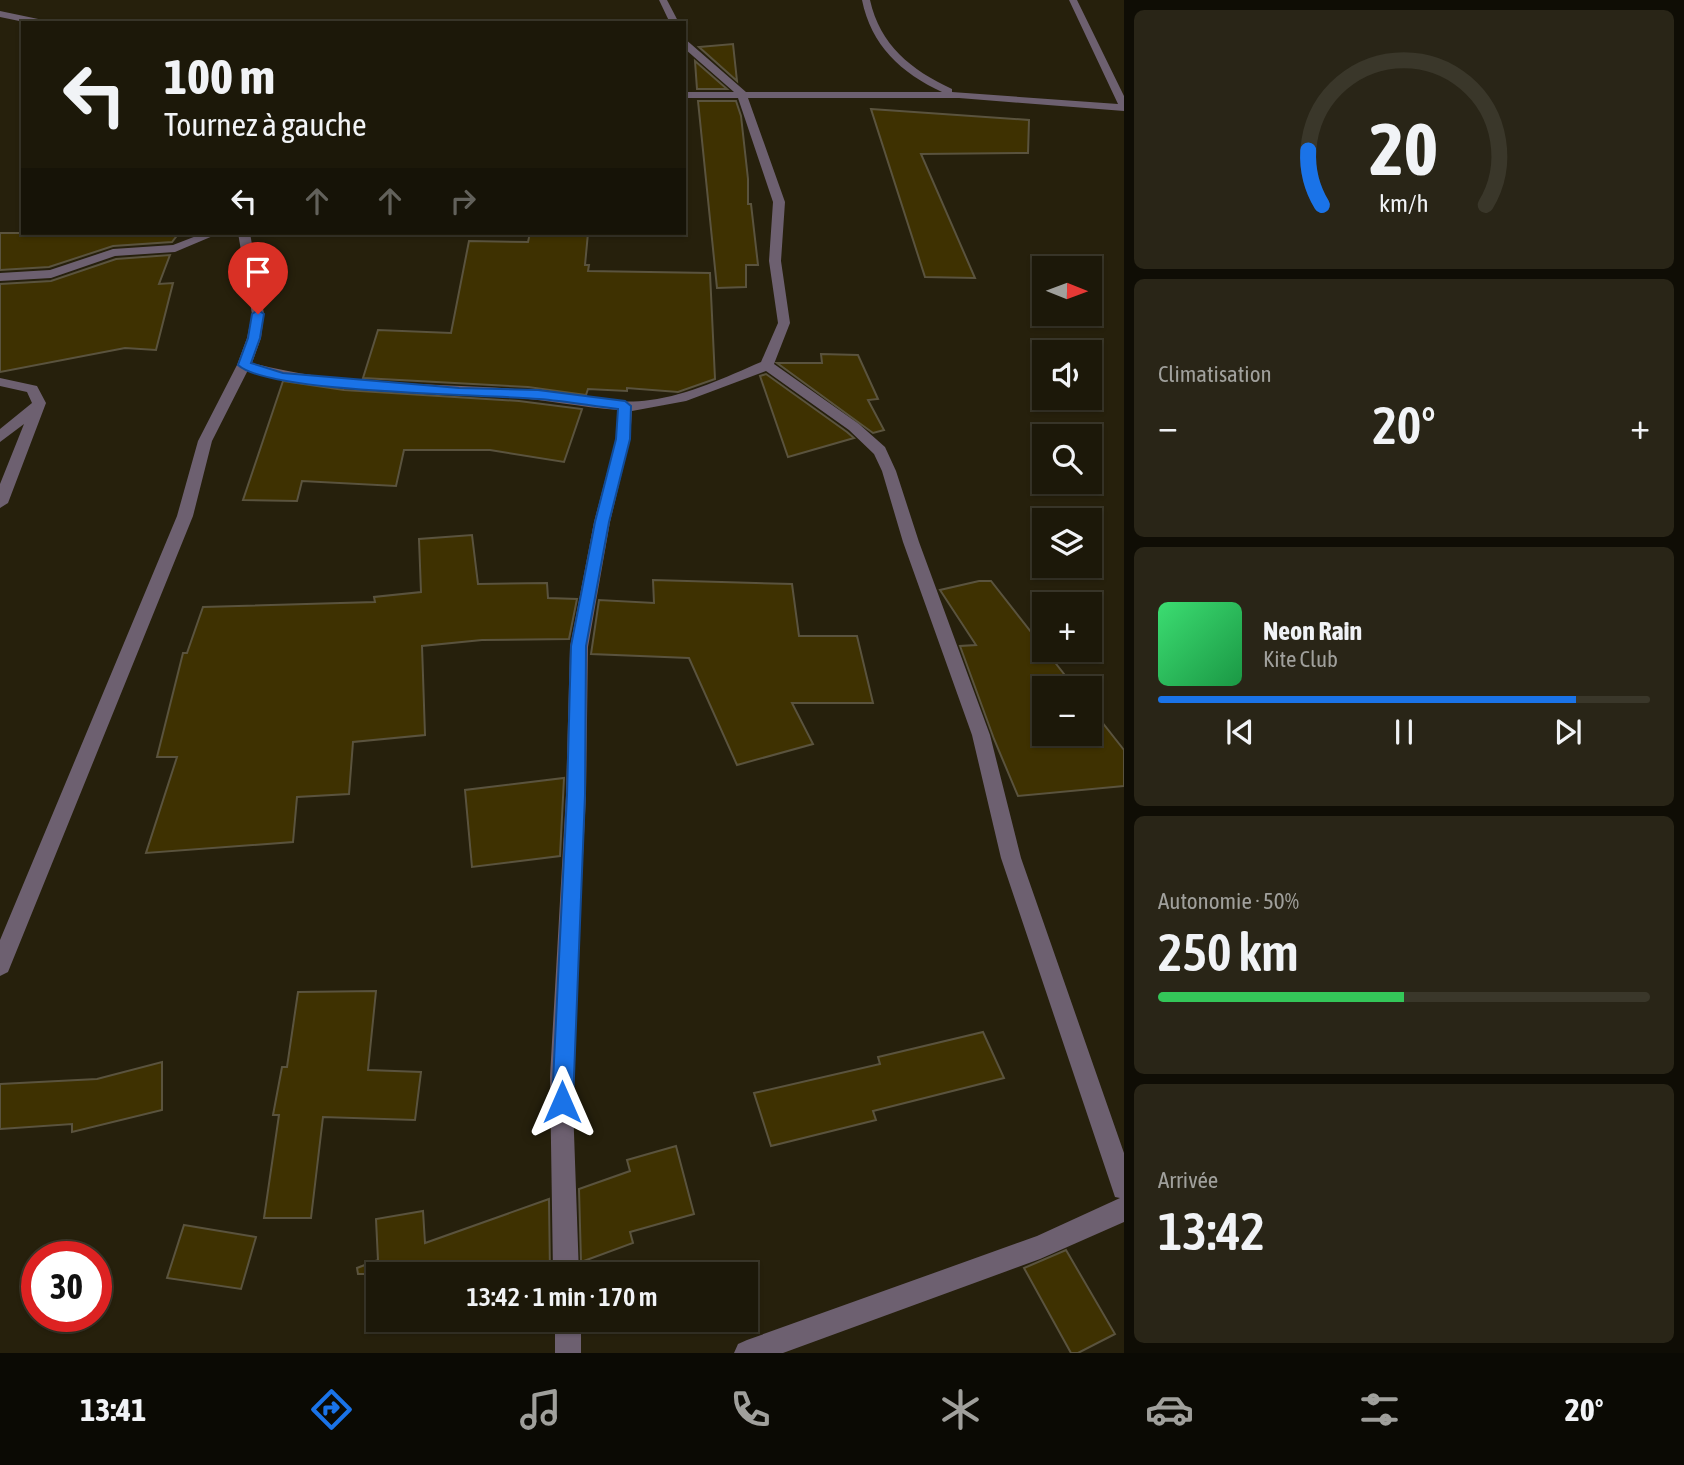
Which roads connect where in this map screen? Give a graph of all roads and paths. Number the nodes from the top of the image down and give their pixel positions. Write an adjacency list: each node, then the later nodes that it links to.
1 (663, 0): 6 (street)
2 (866, 0): 10 (street)
3 (1073, 0): 11 (street)
4 (0, 14): 5 (street)
5 (33, 21)
6 (674, 21)
7 (686, 47): 8 (street)
8 (742, 94): 9 (street); 10 (street); 16 (street)
9 (686, 95)
10 (959, 95): 11 (street)
11 (1124, 107)
12 (209, 235): 14 (street)
13 (244, 235): 15 (street)
14 (0, 277)
15 (244, 365): 19 (street); 22 (street)
16 (767, 365): 19 (street); 23 (street)
17 (0, 382): 18 (street)
18 (38, 403): 20 (street); 21 (street)
19 (625, 406): 25 (street)
20 (0, 437)
21 (0, 503)
22 (0, 965)
23 (1124, 1188)
24 (1124, 1209): 28 (street)
25 (566, 1262)
26 (568, 1332): 27 (street)
27 (568, 1353)
28 (747, 1353)

